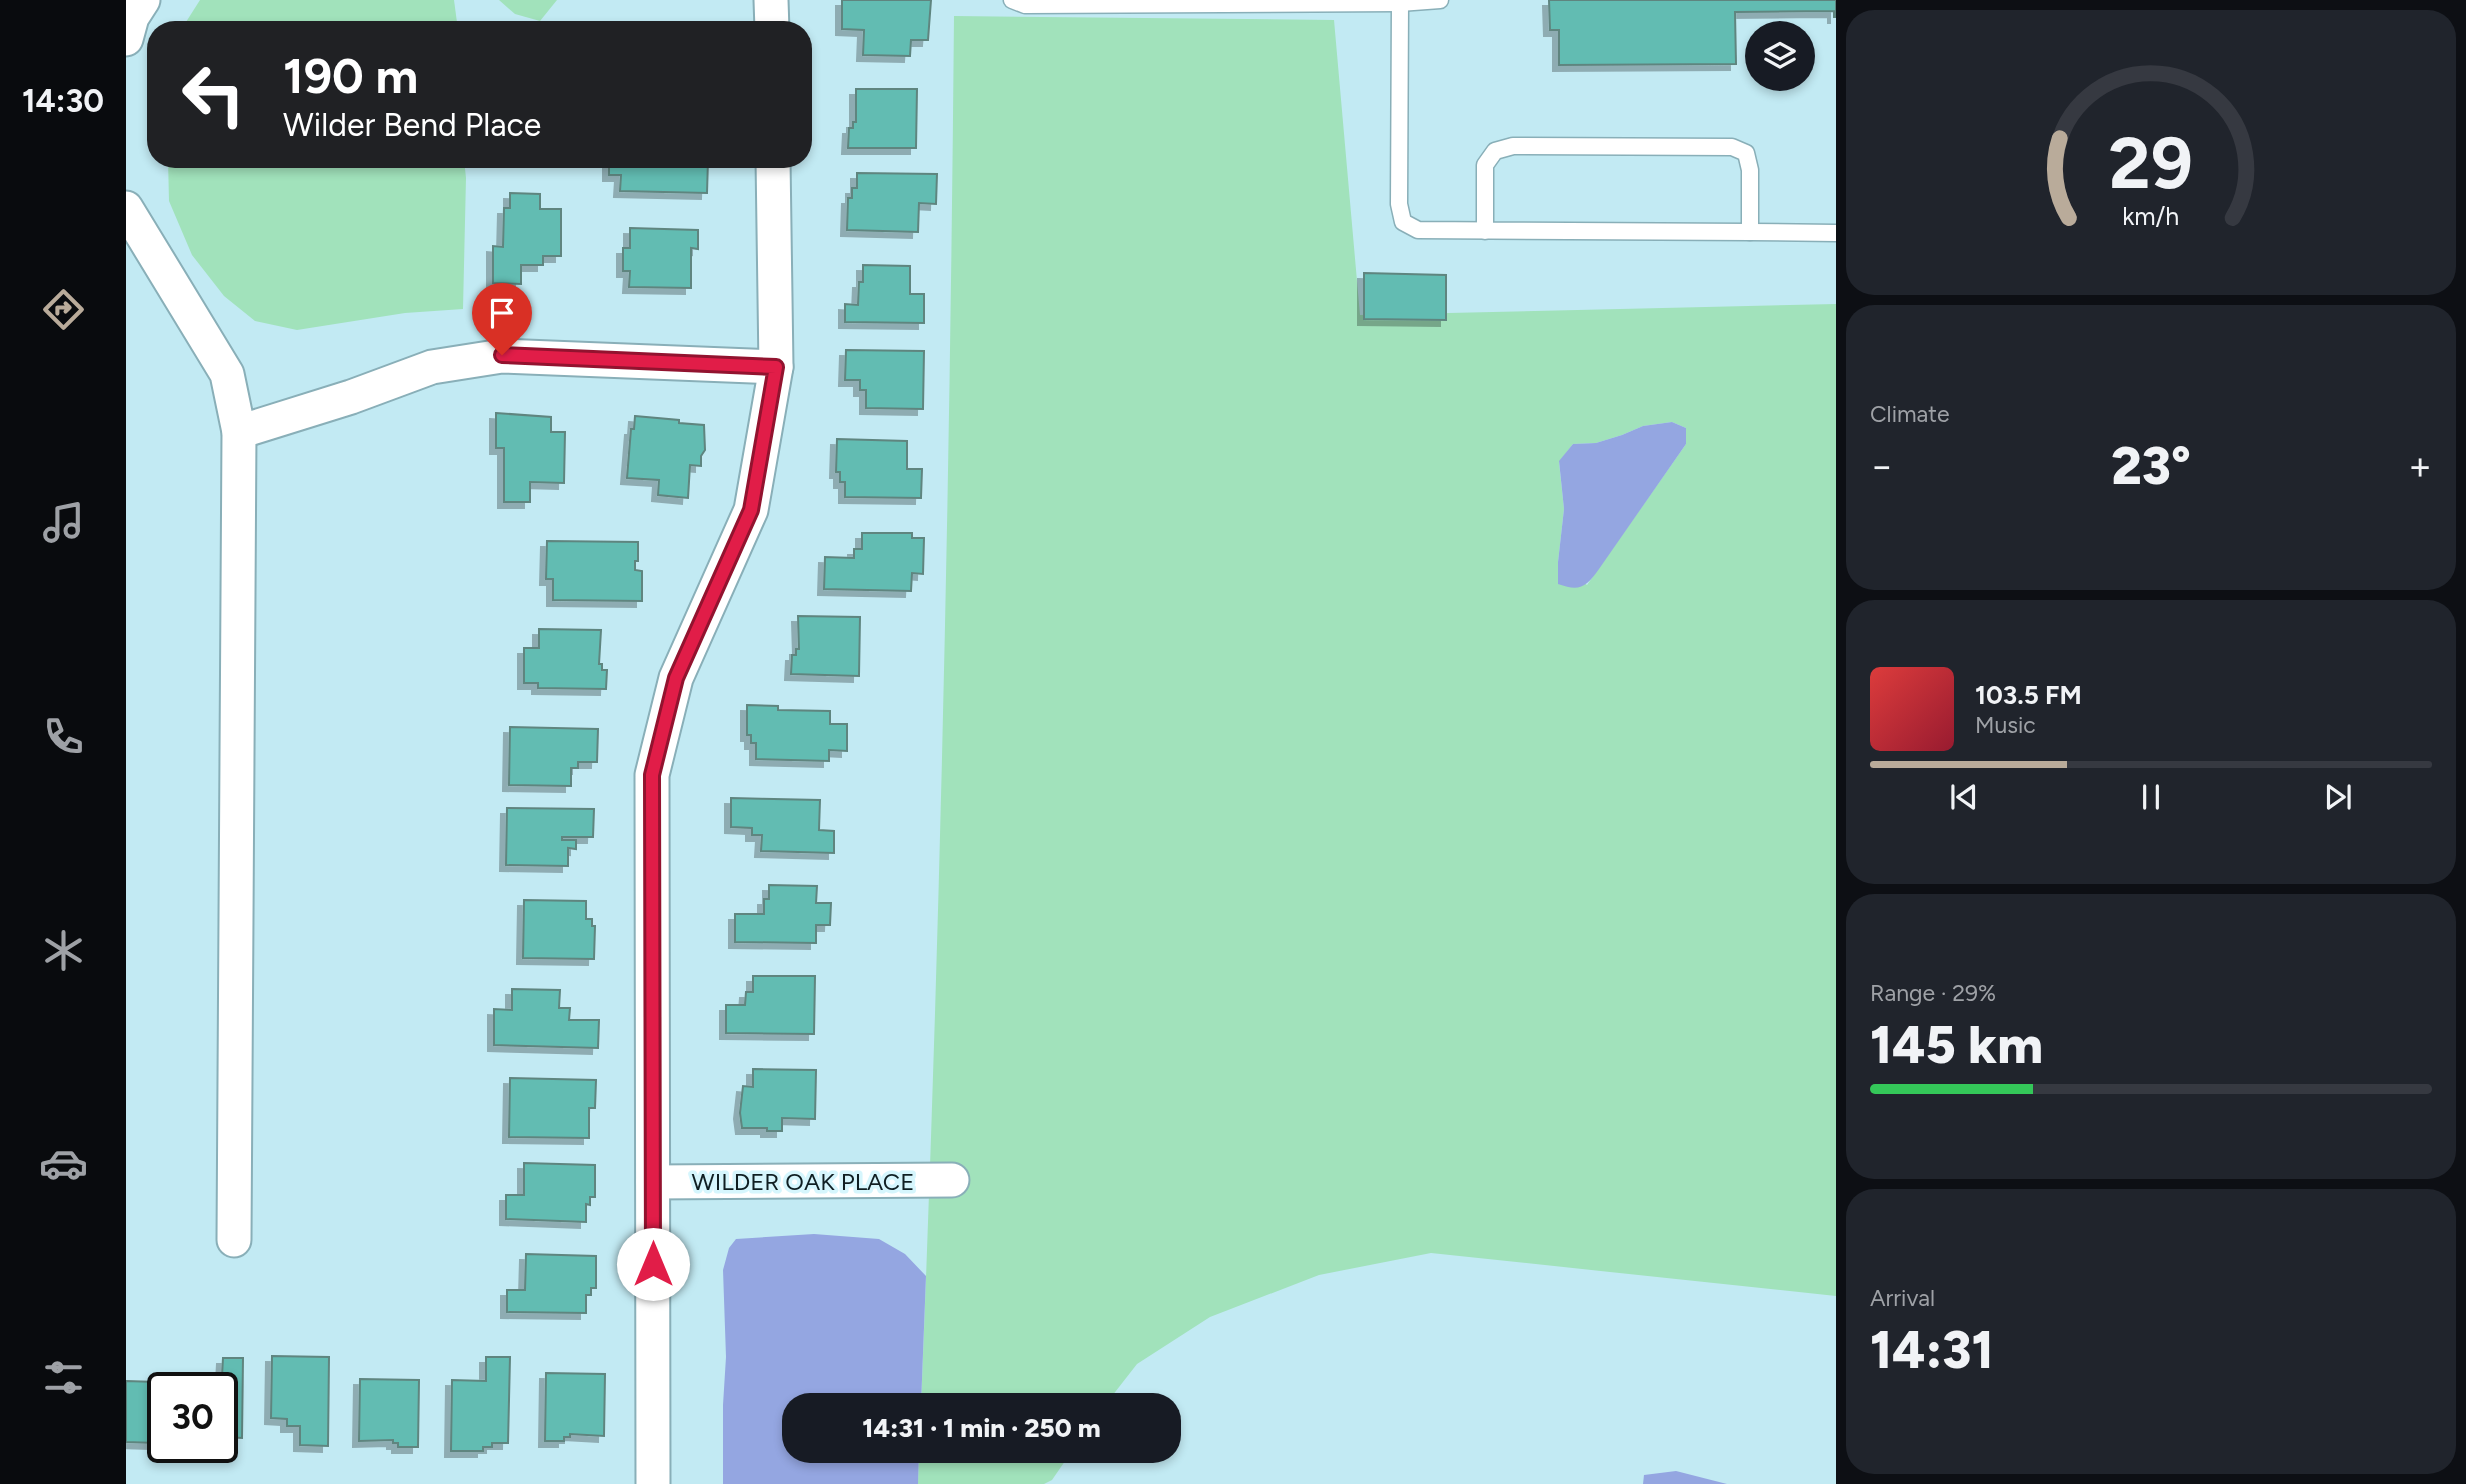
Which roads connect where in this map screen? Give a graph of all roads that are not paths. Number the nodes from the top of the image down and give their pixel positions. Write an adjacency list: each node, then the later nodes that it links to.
1 (143, 0): 7 (street)
2 (771, 0): 6 (street)
3 (1012, 0): 5 (lane)
4 (1440, 0): 5 (lane)
5 (1400, 3): 10 (lane)
6 (772, 21)
7 (126, 39)
8 (773, 168): 13 (street)
9 (126, 208): 14 (street)
10 (1485, 231): 11 (lane); 11 (lane)
11 (1750, 232): 12 (lane)
12 (1836, 233)
13 (776, 367): 14 (street); 16 (street)
14 (239, 432): 17 (street)
15 (952, 1180): 16 (street, WILDER OAK PLACE)
16 (653, 1182): 18 (street)
17 (234, 1240)
18 (653, 1484)

